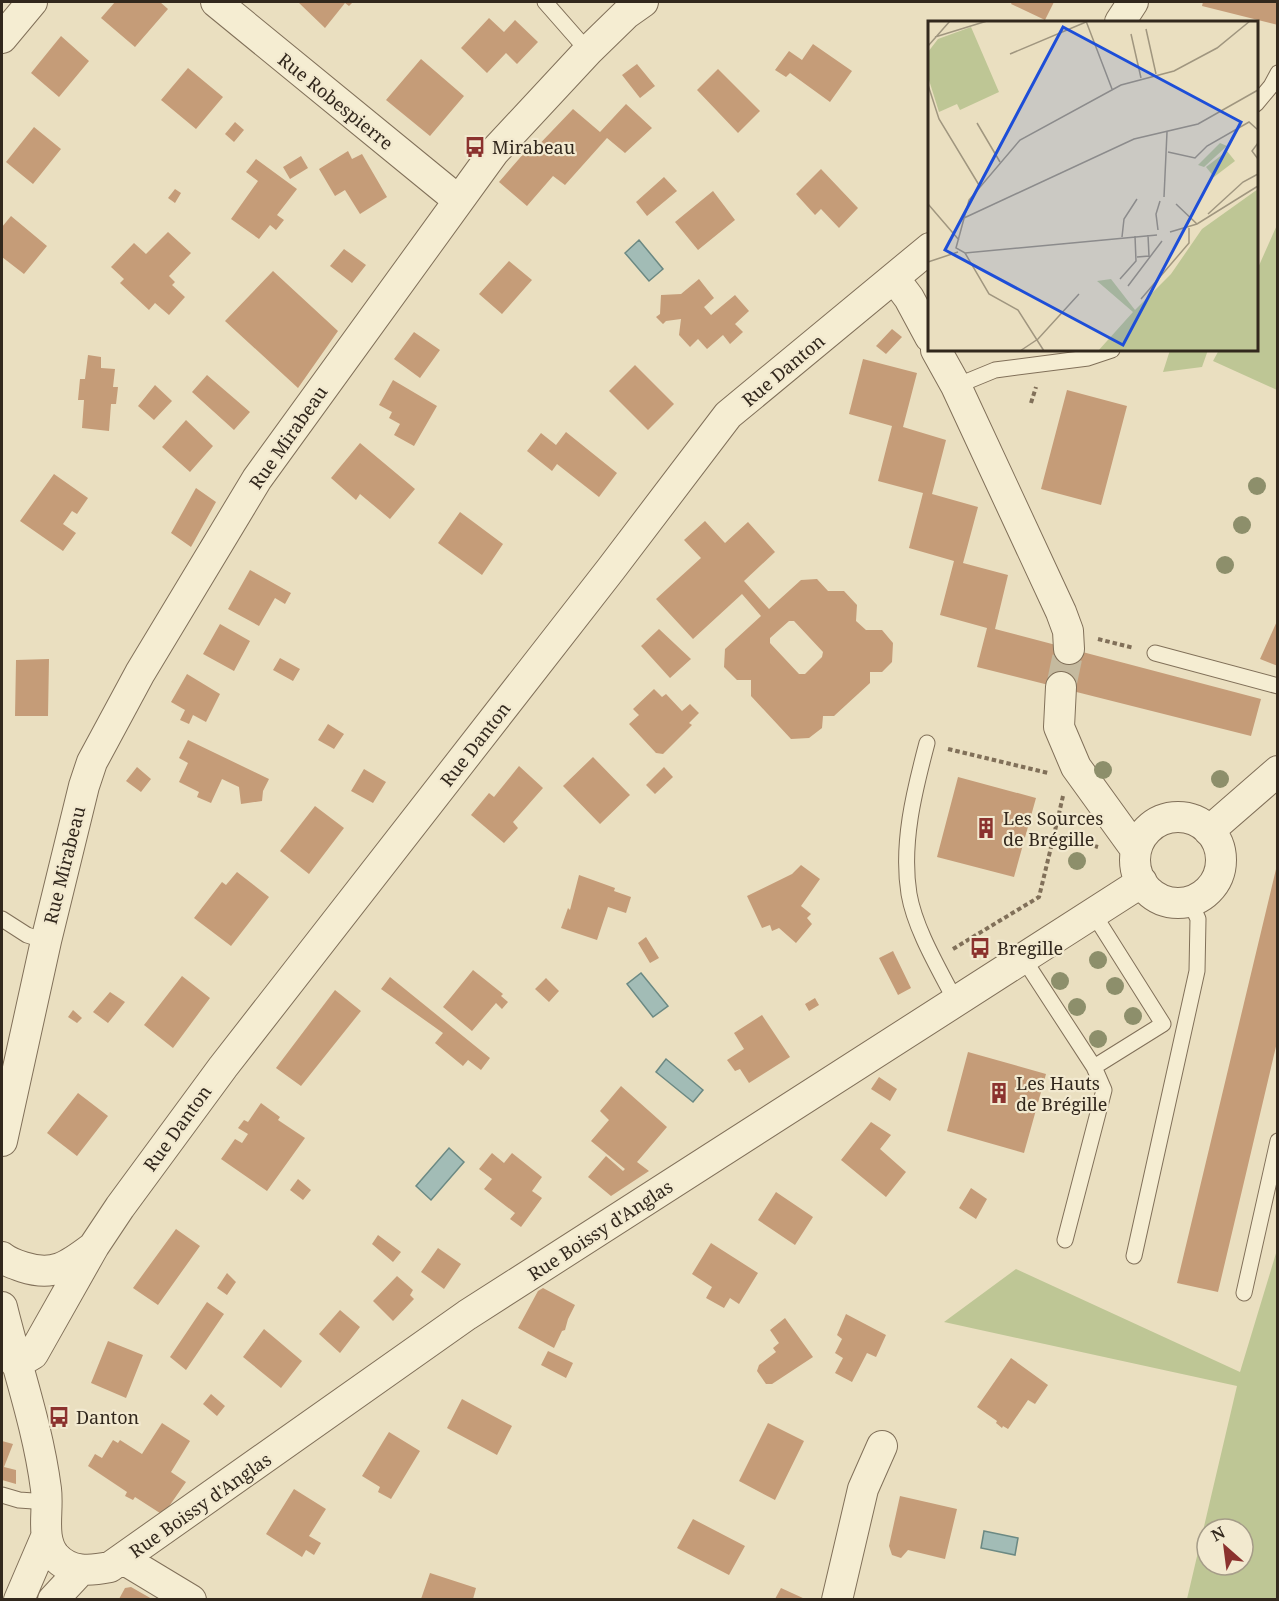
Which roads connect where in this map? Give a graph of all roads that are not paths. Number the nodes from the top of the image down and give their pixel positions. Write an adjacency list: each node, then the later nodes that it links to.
1 (32, 2): 7 (street)
2 (216, 2): 11 (street, Rue Robespierre)
3 (545, 2): 8 (lane)
4 (643, 2): 8 (street, Rue Mirabeau)
5 (1133, 2): 6 (street)
6 (1121, 21)
7 (2, 39)
8 (588, 51): 11 (street, Rue Mirabeau)
9 (1278, 73): 10 (lane)
10 (1258, 103)
11 (458, 200): 29 (street, Rue Mirabeau)
12 (928, 250): 13 (street, Rue Danton)
13 (894, 278): 14 (street); 37 (street, Rue Danton)
14 (928, 333)
15 (937, 351): 17 (street)
16 (1109, 351): 17 (lane)
17 (956, 386): 18 (street)
18 (1069, 649)
19 (1155, 653): 20 (lane)
20 (1278, 686)
21 (1061, 687): 25 (street)
22 (927, 743): 31 (lane)
23 (1278, 771): 24 (street)
24 (1209, 831): 25 (street); 26 (street)
25 (1137, 863): 26 (street); 27 (street, Rue Boissy d'Anglas)
26 (1190, 901): 38 (lane)
27 (1093, 913): 30 (street, Rue Boissy d'Anglas); 32 (lane)
28 (2, 919): 29 (lane, Rue Mirabeau)
29 (45, 941): 33 (street, Rue Mirabeau)
30 (1023, 958): 31 (street, Rue Boissy d'Anglas); 32 (lane)
31 (955, 1000): 47 (street, Rue Boissy d'Anglas)
32 (1094, 1067): 36 (lane)
33 (2, 1135): 34 (street, Rue Mirabeau)
34 (2, 1141)
35 (1278, 1141): 40 (lane)
36 (1065, 1240)
37 (94, 1246): 39 (street, Rue Danton); 42 (street, Rue Danton)
38 (1134, 1256)
39 (2, 1257)
40 (1244, 1293)
41 (2, 1307): 42 (street)
42 (16, 1364): 45 (street)
43 (882, 1446): 52 (street)
44 (2, 1495): 45 (lane)
45 (48, 1502): 46 (street)
46 (46, 1538): 48 (street); 49 (street)
47 (123, 1559): 48 (street, Rue Boissy d'Anglas); 51 (street)
48 (72, 1567): 50 (street)
49 (19, 1599)
50 (53, 1599)
51 (191, 1599)
52 (837, 1599)

